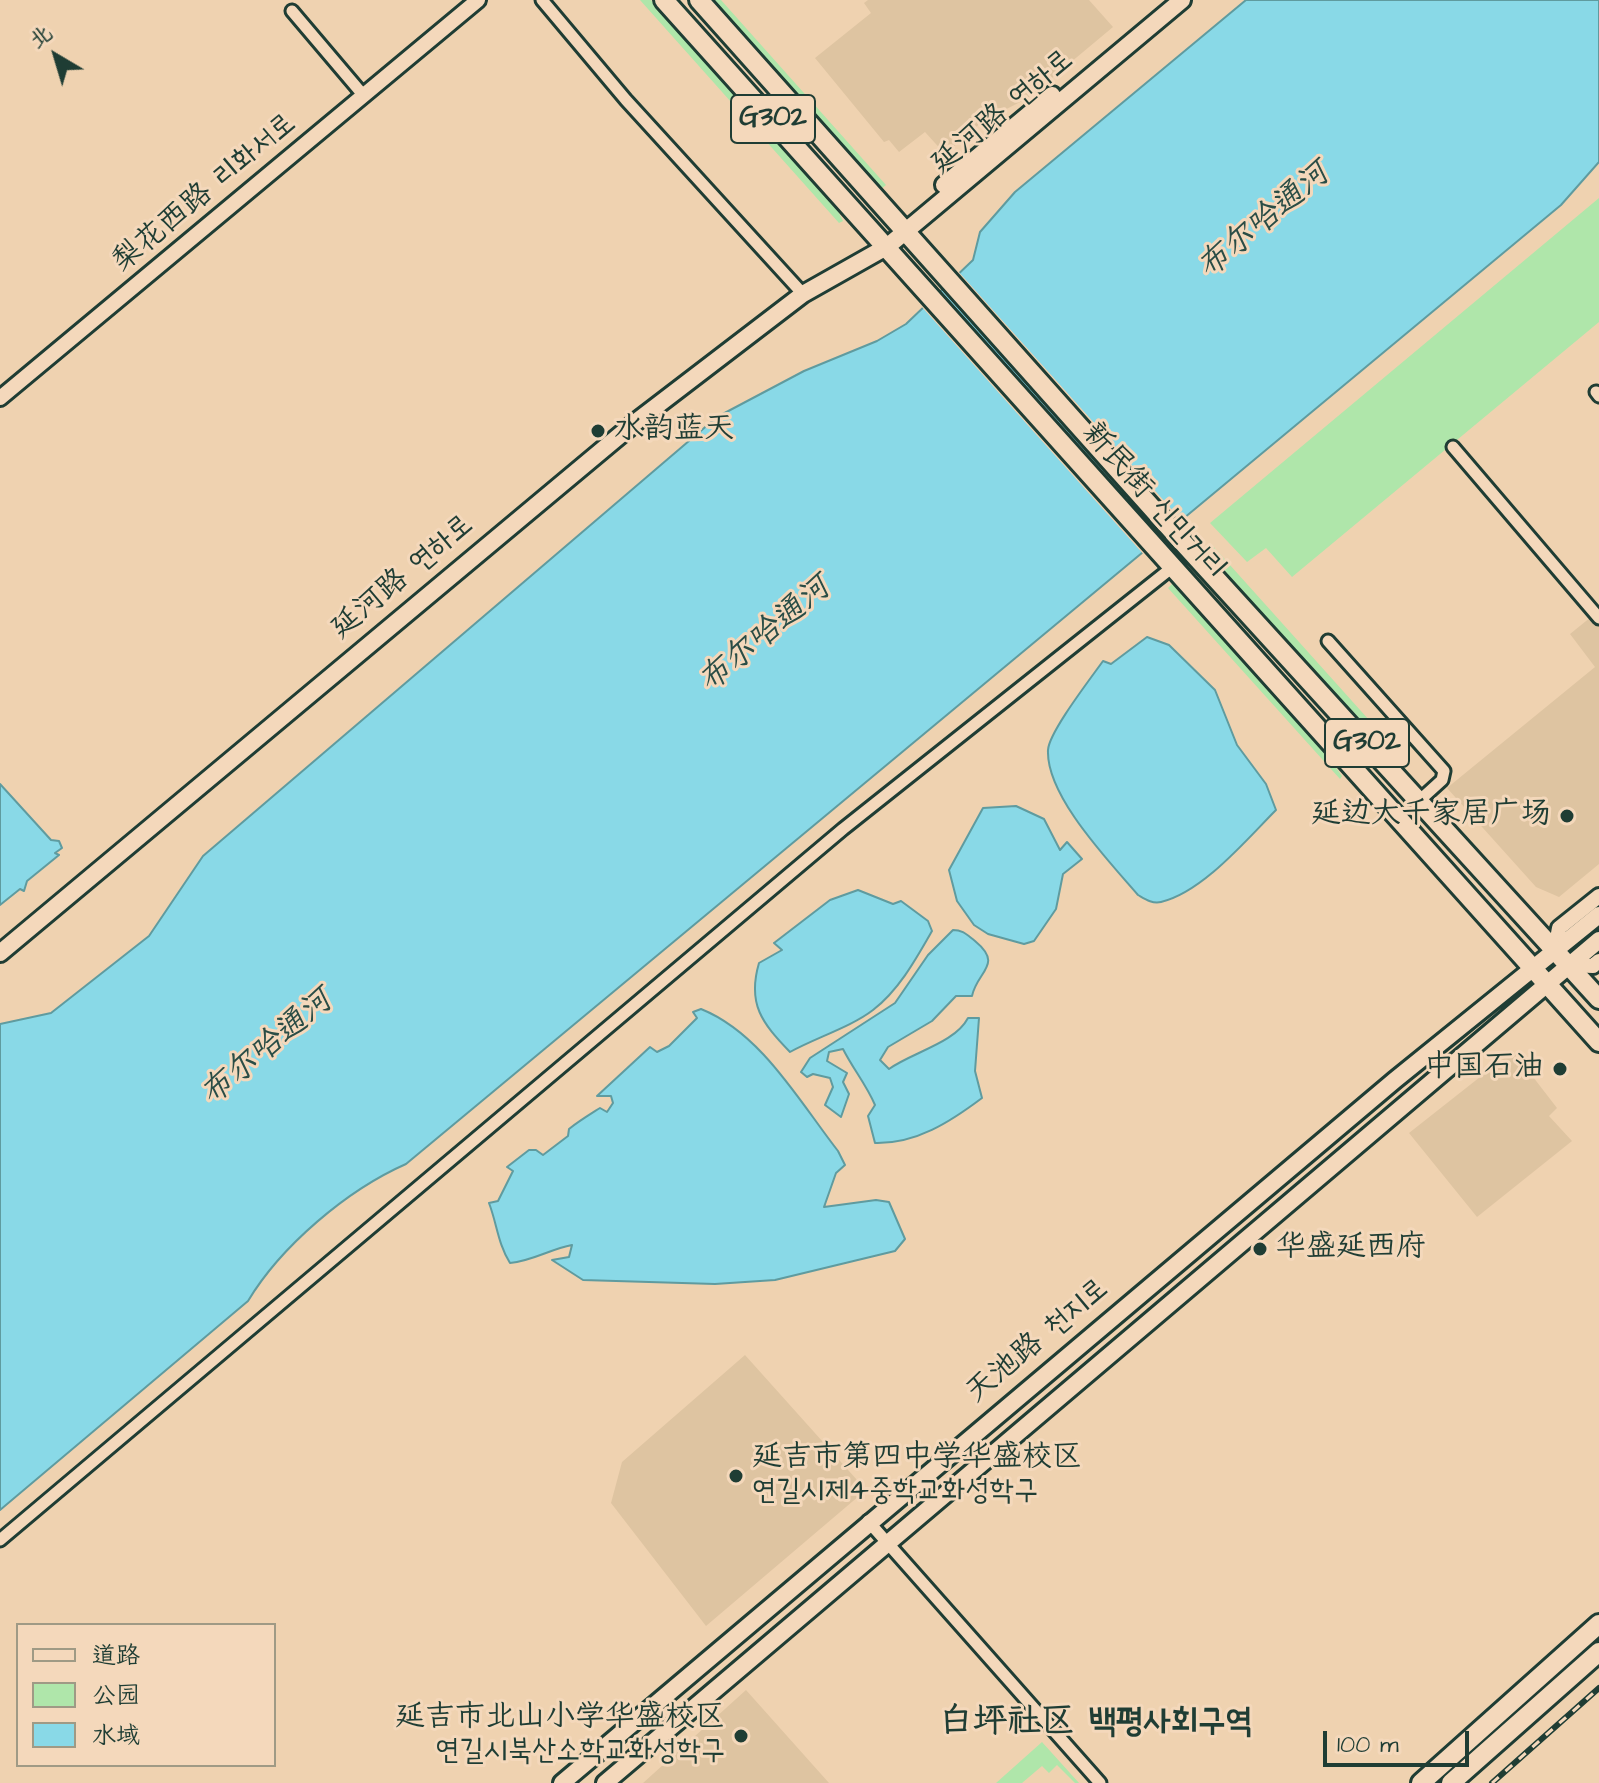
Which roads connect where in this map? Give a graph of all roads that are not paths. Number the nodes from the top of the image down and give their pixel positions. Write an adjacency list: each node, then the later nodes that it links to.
1 (478, 0): 9 (street, 梨花西路 리화서로)
2 (486, 0): 9 (street, 梨花西路 리화서로)
3 (542, 0): 13 (street)
4 (664, 0): 12 (highway, 新民街 신민거리 / G302)
5 (699, 0): 11 (highway, 新民街 신민거리 / G302)
6 (1165, 0): 11 (main road, 延河路 연하로)
7 (1182, 0): 11 (main road, 延河路 연하로)
8 (292, 11): 10 (street)
9 (444, 30): 10 (street, 梨花西路 리화서로)
10 (364, 96): 14 (street, 梨花西路 리화서로)
11 (902, 227): 12 (main road, 延河路 연하로); 16 (highway, 新民街 신민거리 / G302)
12 (885, 242): 13 (main road, 延河路 연하로); 17 (highway, 新民街 신민거리 / G302)
13 (803, 294): 25 (main road, 延河路 연하로)
14 (0, 398)
15 (1453, 447): 18 (street)
16 (1196, 556): 17 (highway); 20 (highway, 新民街 신민거리 / G302)
17 (1176, 569): 28 (highway, 新民街 신민거리 / G302); 33 (street)
18 (1599, 618)
19 (1328, 641): 20 (street)
20 (1420, 800): 24 (highway, 新民街 신민거리 / G302)
21 (1599, 896): 24 (street, 天池路 천지로)
22 (1599, 915): 24 (main road, 天池路 천지로)
23 (1599, 940): 27 (main road, 天池路 천지로)
24 (1555, 950): 27 (highway, 新民街 신민거리 / G302); 28 (main road, 天池路 천지로)
25 (0, 953)
26 (1599, 961): 27 (street)
27 (1569, 965): 29 (main road, 天池路 천지로); 30 (highway, 新民街 신민거리 / G302)
28 (1531, 970): 29 (highway, 新民街 신민거리 / G302); 32 (main road, 天池路 천지로)
29 (1545, 985): 31 (highway, 新民街 신민거리 / G302); 34 (main road, 天池路 천지로)
30 (1599, 999)
31 (1599, 1042)
32 (868, 1521): 34 (street); 37 (main road, 天池路 천지로)
33 (0, 1540)
34 (888, 1543): 38 (main road, 天池路 천지로); 39 (street)
35 (1599, 1624): 40 (highway)
36 (1599, 1652): 41 (highway)
37 (562, 1783)
38 (605, 1783)
39 (1100, 1783)
40 (1421, 1783)
41 (1451, 1783)

